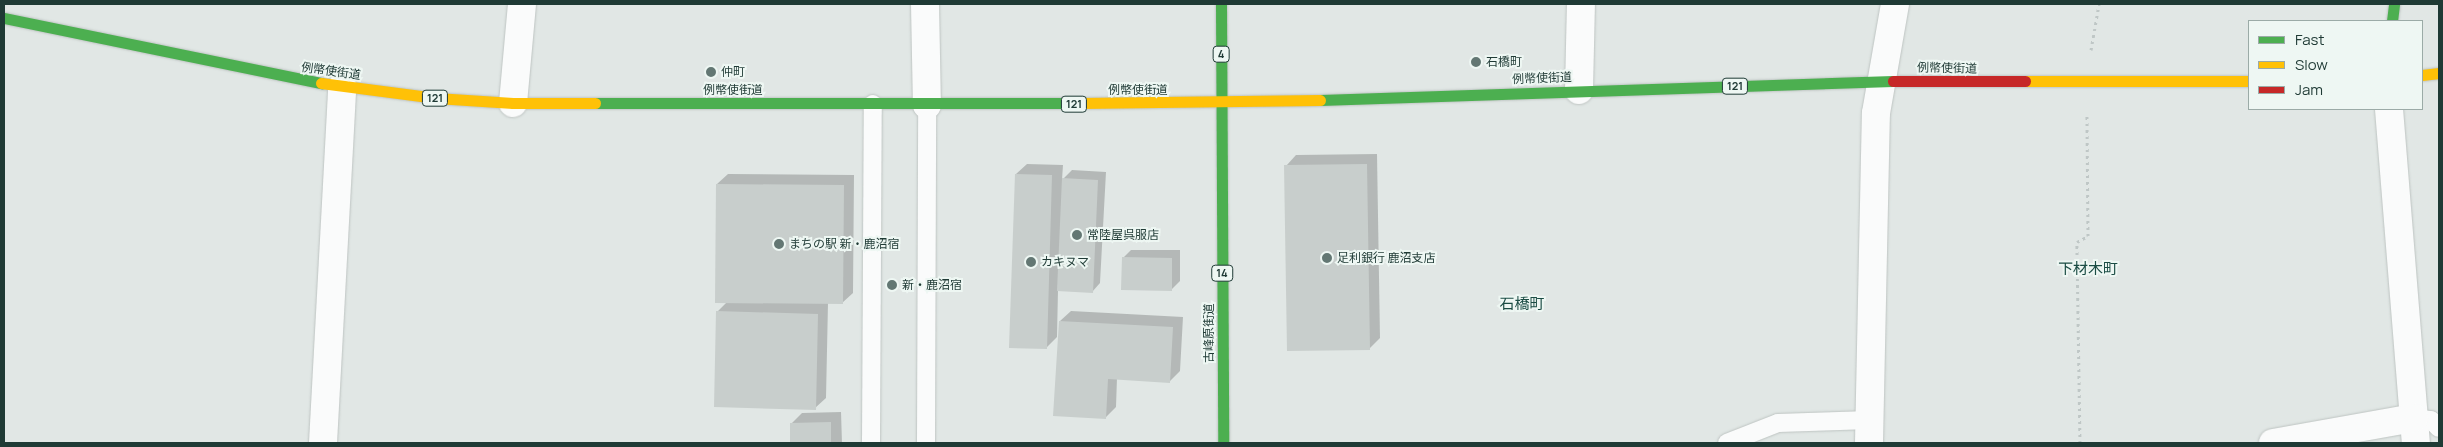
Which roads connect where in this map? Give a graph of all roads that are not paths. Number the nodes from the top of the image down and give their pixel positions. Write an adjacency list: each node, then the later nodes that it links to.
1 (522, 4): 15 (street)
2 (925, 4): 17 (street)
3 (1221, 4): 18 (main road, 4)
4 (1581, 4): 14 (street)
5 (1895, 4): 11 (street)
6 (2394, 4): 8 (main road)
7 (4, 18): 13 (main road, 例幣使街道 / 121)
8 (2392, 20)
9 (2439, 73): 10 (main road)
10 (2423, 75)
11 (1884, 81): 12 (main road, 例幣使街道 / 121); 14 (main road, 例幣使街道 / 121); 22 (street)
12 (2248, 81)
13 (342, 87): 15 (main road, 例幣使街道 / 121); 23 (street)
14 (1580, 90): 18 (main road, 例幣使街道 / 121)
15 (513, 104): 16 (main road, 例幣使街道 / 121)
16 (873, 104): 17 (main road, 例幣使街道 / 121); 24 (lane)
17 (927, 104): 18 (main road, 例幣使街道 / 121); 25 (lane)
18 (1221, 104): 26 (main road, 古峰原街道 / 14)
19 (2389, 110): 21 (street)
20 (2439, 428): 21 (lane)
21 (2415, 430): 28 (street)
22 (1870, 432): 27 (lane)
23 (323, 443)
24 (871, 443)
25 (926, 443)
26 (1223, 443)
27 (1727, 443)
28 (2273, 443)

